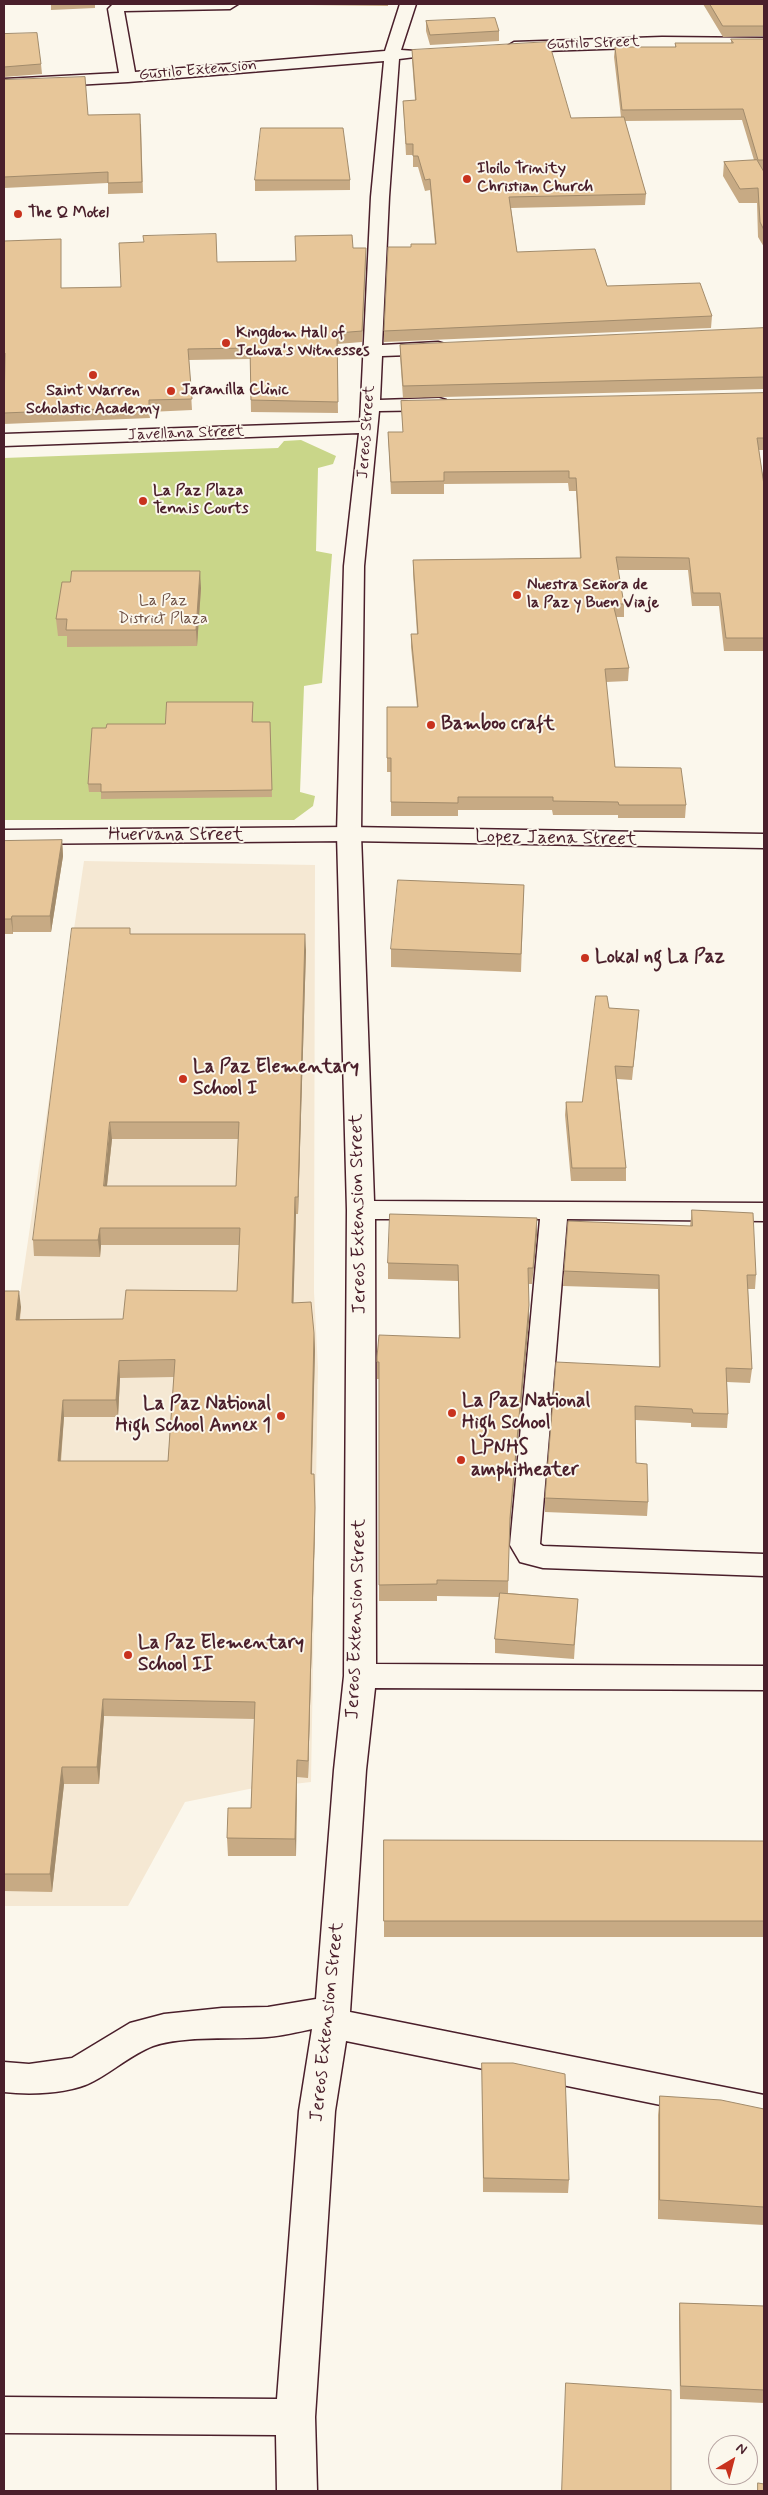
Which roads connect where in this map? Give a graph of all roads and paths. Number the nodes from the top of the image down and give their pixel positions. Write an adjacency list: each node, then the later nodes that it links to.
1 (230, 4): 7 (street)
2 (408, 4): 6 (street, Jereos Street)
3 (764, 43): 4 (street, Gustilo Street)
4 (495, 48)
5 (420, 54): 6 (street)
6 (392, 55): 7 (street, Gustilo Extension); 10 (street, Jereos Street)
7 (128, 77): 8 (street, Gustilo Extension)
8 (4, 84)
9 (452, 347): 10 (street)
10 (373, 351): 12 (street, Jereos Street)
11 (459, 404): 12 (street)
12 (370, 406): 13 (street, Jereos Street)
13 (369, 427): 14 (street, Javellana Street); 15 (street, Jereos Street)
14 (4, 440)
15 (349, 834): 16 (street, Huervana Street); 17 (street, Lopez Jaena Street); 18 (street, Jereos Extension Street)
16 (4, 837)
17 (764, 841)
18 (361, 1210): 19 (street); 22 (street, Jereos Extension Street)
19 (554, 1210): 20 (street); 21 (street)
20 (764, 1212)
21 (764, 1565)
22 (360, 1676): 23 (street); 24 (street, Jereos Extension Street)
23 (764, 1678)
24 (332, 2017): 25 (street); 26 (street); 28 (street, Jereos Extension Street)
25 (4, 2077)
26 (764, 2111)
27 (4, 2415): 28 (street)
28 (295, 2417): 29 (street, Jereos Extension Street)
29 (297, 2491)

